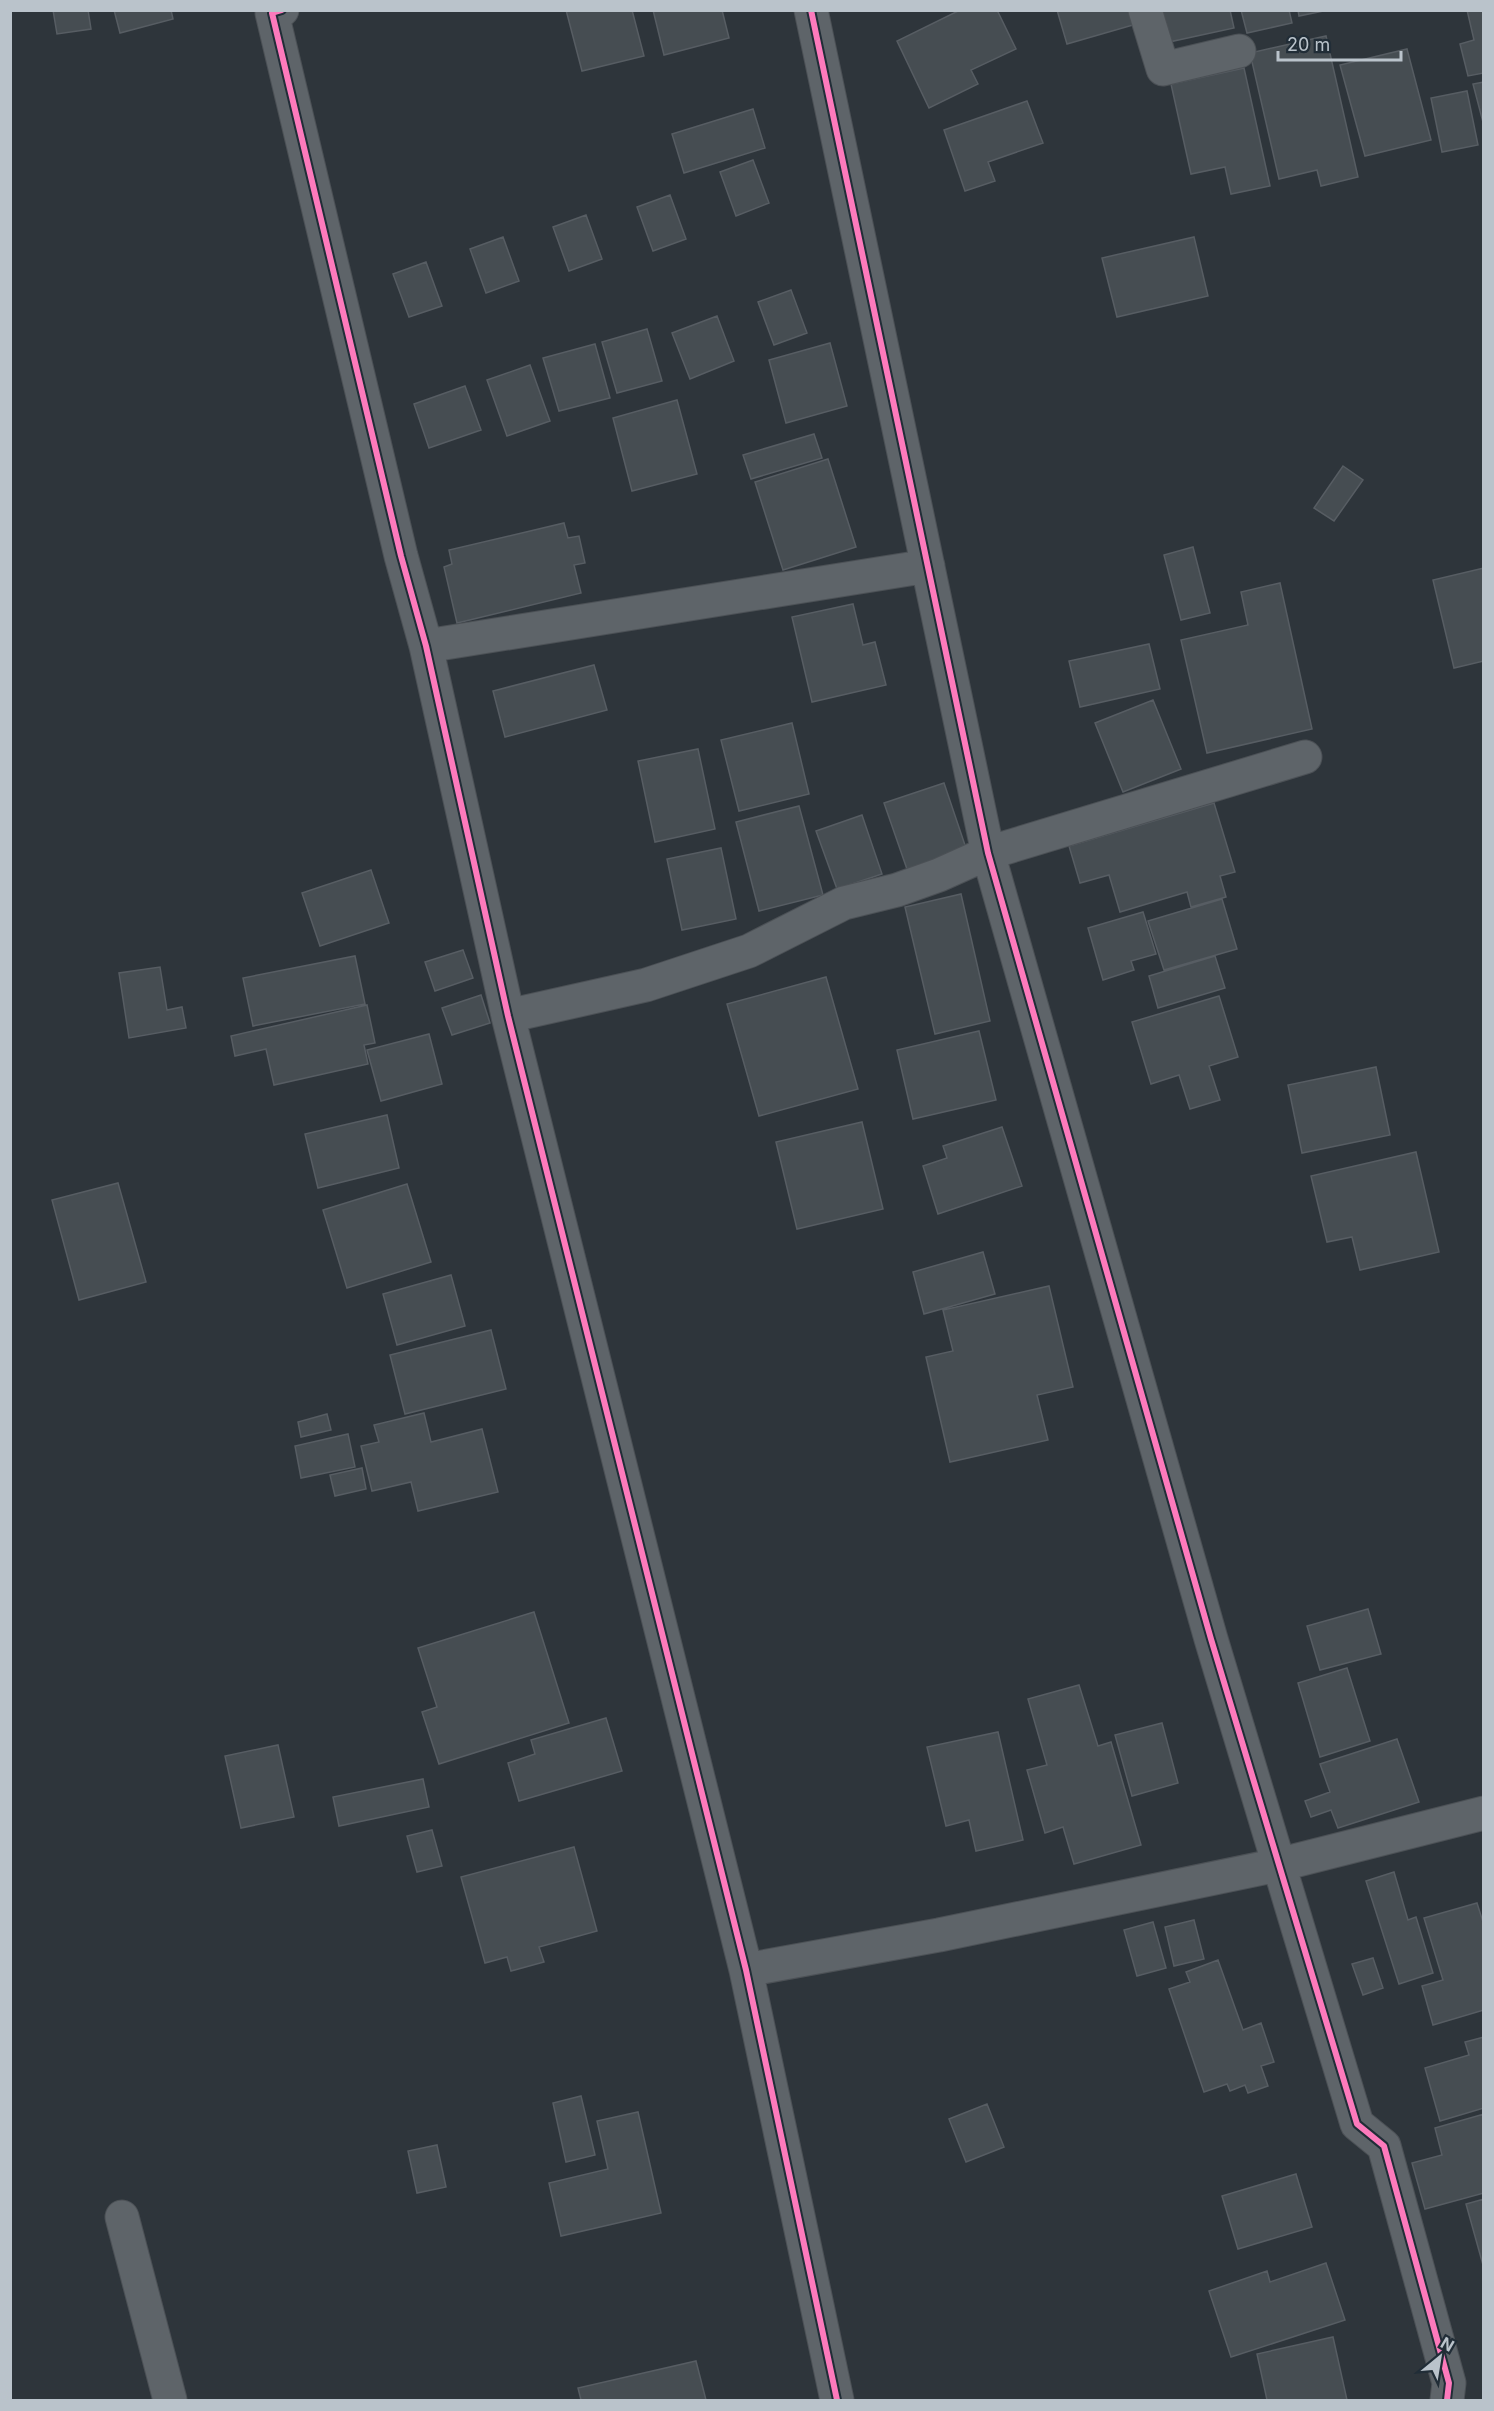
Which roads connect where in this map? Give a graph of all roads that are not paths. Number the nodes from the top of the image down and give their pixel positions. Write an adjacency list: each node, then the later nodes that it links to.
1 (811, 10): 5 (street)
2 (1145, 10): 4 (street)
3 (275, 11): 6 (street)
4 (1239, 51)
5 (928, 566): 6 (street); 8 (street)
6 (426, 646): 9 (street)
7 (1305, 757): 8 (street)
8 (988, 853): 9 (street); 11 (street)
9 (508, 1016): 12 (street)
10 (1484, 1813): 11 (street)
11 (1278, 1865): 12 (street); 16 (street)
12 (746, 1970): 15 (street)
13 (122, 2217): 14 (street)
14 (170, 2400)
15 (837, 2400)
16 (1447, 2400)

